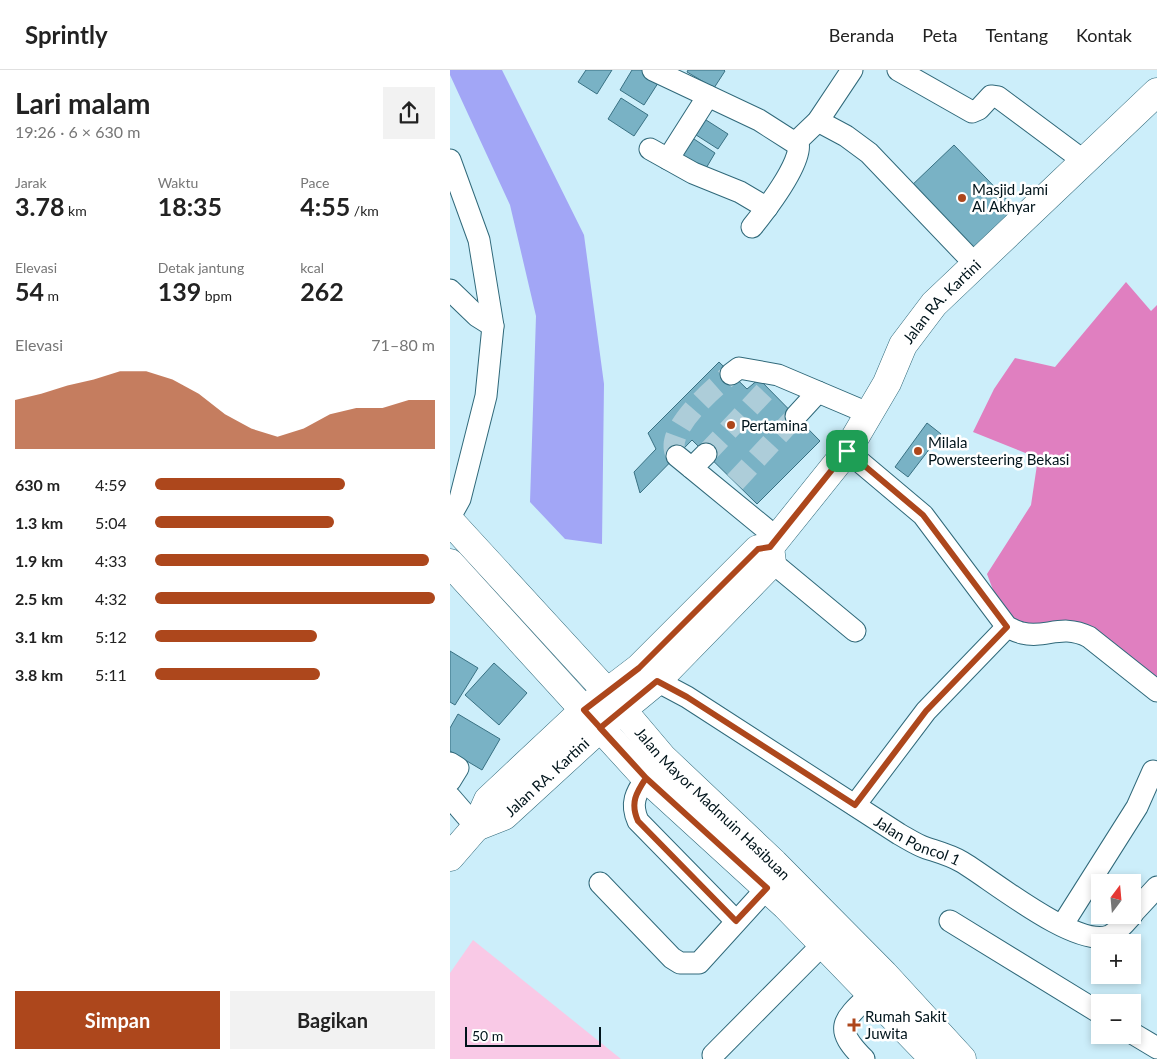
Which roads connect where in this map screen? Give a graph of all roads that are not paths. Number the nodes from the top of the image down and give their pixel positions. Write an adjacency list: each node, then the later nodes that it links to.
1 (653, 70): 5 (street)
2 (852, 70): 6 (street)
3 (898, 70): 9 (street)
4 (1157, 92): 9 (main road, Jalan RA. Kartini)
5 (708, 96): 7 (street); 10 (street)
6 (818, 121): 7 (street); 12 (street)
7 (798, 143): 10 (street)
8 (450, 160): 14 (street)
9 (1084, 161): 12 (main road, Jalan RA. Kartini)
10 (767, 208): 11 (street)
11 (752, 227)
12 (975, 264): 17 (main road, Jalan RA. Kartini)
13 (450, 290): 14 (street)
14 (493, 326): 21 (street)
15 (731, 374): 16 (street)
16 (818, 392): 17 (street); 18 (street)
17 (870, 414): 19 (main road, Jalan RA. Kartini)
18 (796, 416)
19 (847, 451): 22 (main road, Jalan RA. Kartini); 24 (street)
20 (691, 459): 22 (street)
21 (450, 519): 28 (main road, Jalan Mayor Madmuin Hasibuan)
22 (769, 549): 25 (street); 26 (main road, Jalan RA. Kartini); 28 (main road, Jalan RA. Kartini)
23 (450, 563): 29 (main road, Jalan Mayor Madmuin Hasibuan)
24 (1007, 627): 27 (street); 35 (street)
25 (855, 630)
26 (657, 681): 28 (main road, Jalan RA. Kartini); 35 (street, Jalan Poncol 1)
27 (1157, 691)
28 (614, 702): 29 (main road, Jalan RA. Kartini); 54 (main road, Jalan Mayor Madmuin Hasibuan)
29 (592, 719): 32 (main road, Jalan Mayor Madmuin Hasibuan); 36 (main road, Jalan RA. Kartini)
30 (450, 763): 33 (street)
31 (1153, 771): 44 (street)
32 (646, 778): 40 (main road, Jalan Mayor Madmuin Hasibuan); 43 (street)
33 (450, 781)
34 (450, 797): 36 (street)
35 (855, 805): 44 (street, Jalan Poncol 1)
36 (476, 827): 37 (main road, Jalan RA. Kartini)
37 (450, 857)
38 (600, 883): 43 (street)
39 (1157, 887): 41 (street)
40 (767, 888): 43 (street); 46 (main road, Jalan Mayor Madmuin Hasibuan)
41 (1141, 905)
42 (950, 920): 48 (street)
43 (736, 921)
44 (1064, 924): 45 (street, Jalan Poncol 1)
45 (1122, 924)
46 (823, 944): 47 (main road, Jalan Mayor Madmuin Hasibuan); 51 (street)
47 (872, 994): 52 (main road, Jalan Mayor Madmuin Hasibuan); 53 (street)
48 (1091, 1007)
49 (1141, 1038): 50 (street)
50 (1157, 1048)
51 (713, 1055)
52 (926, 1056)
53 (864, 1059)
54 (962, 1059)

